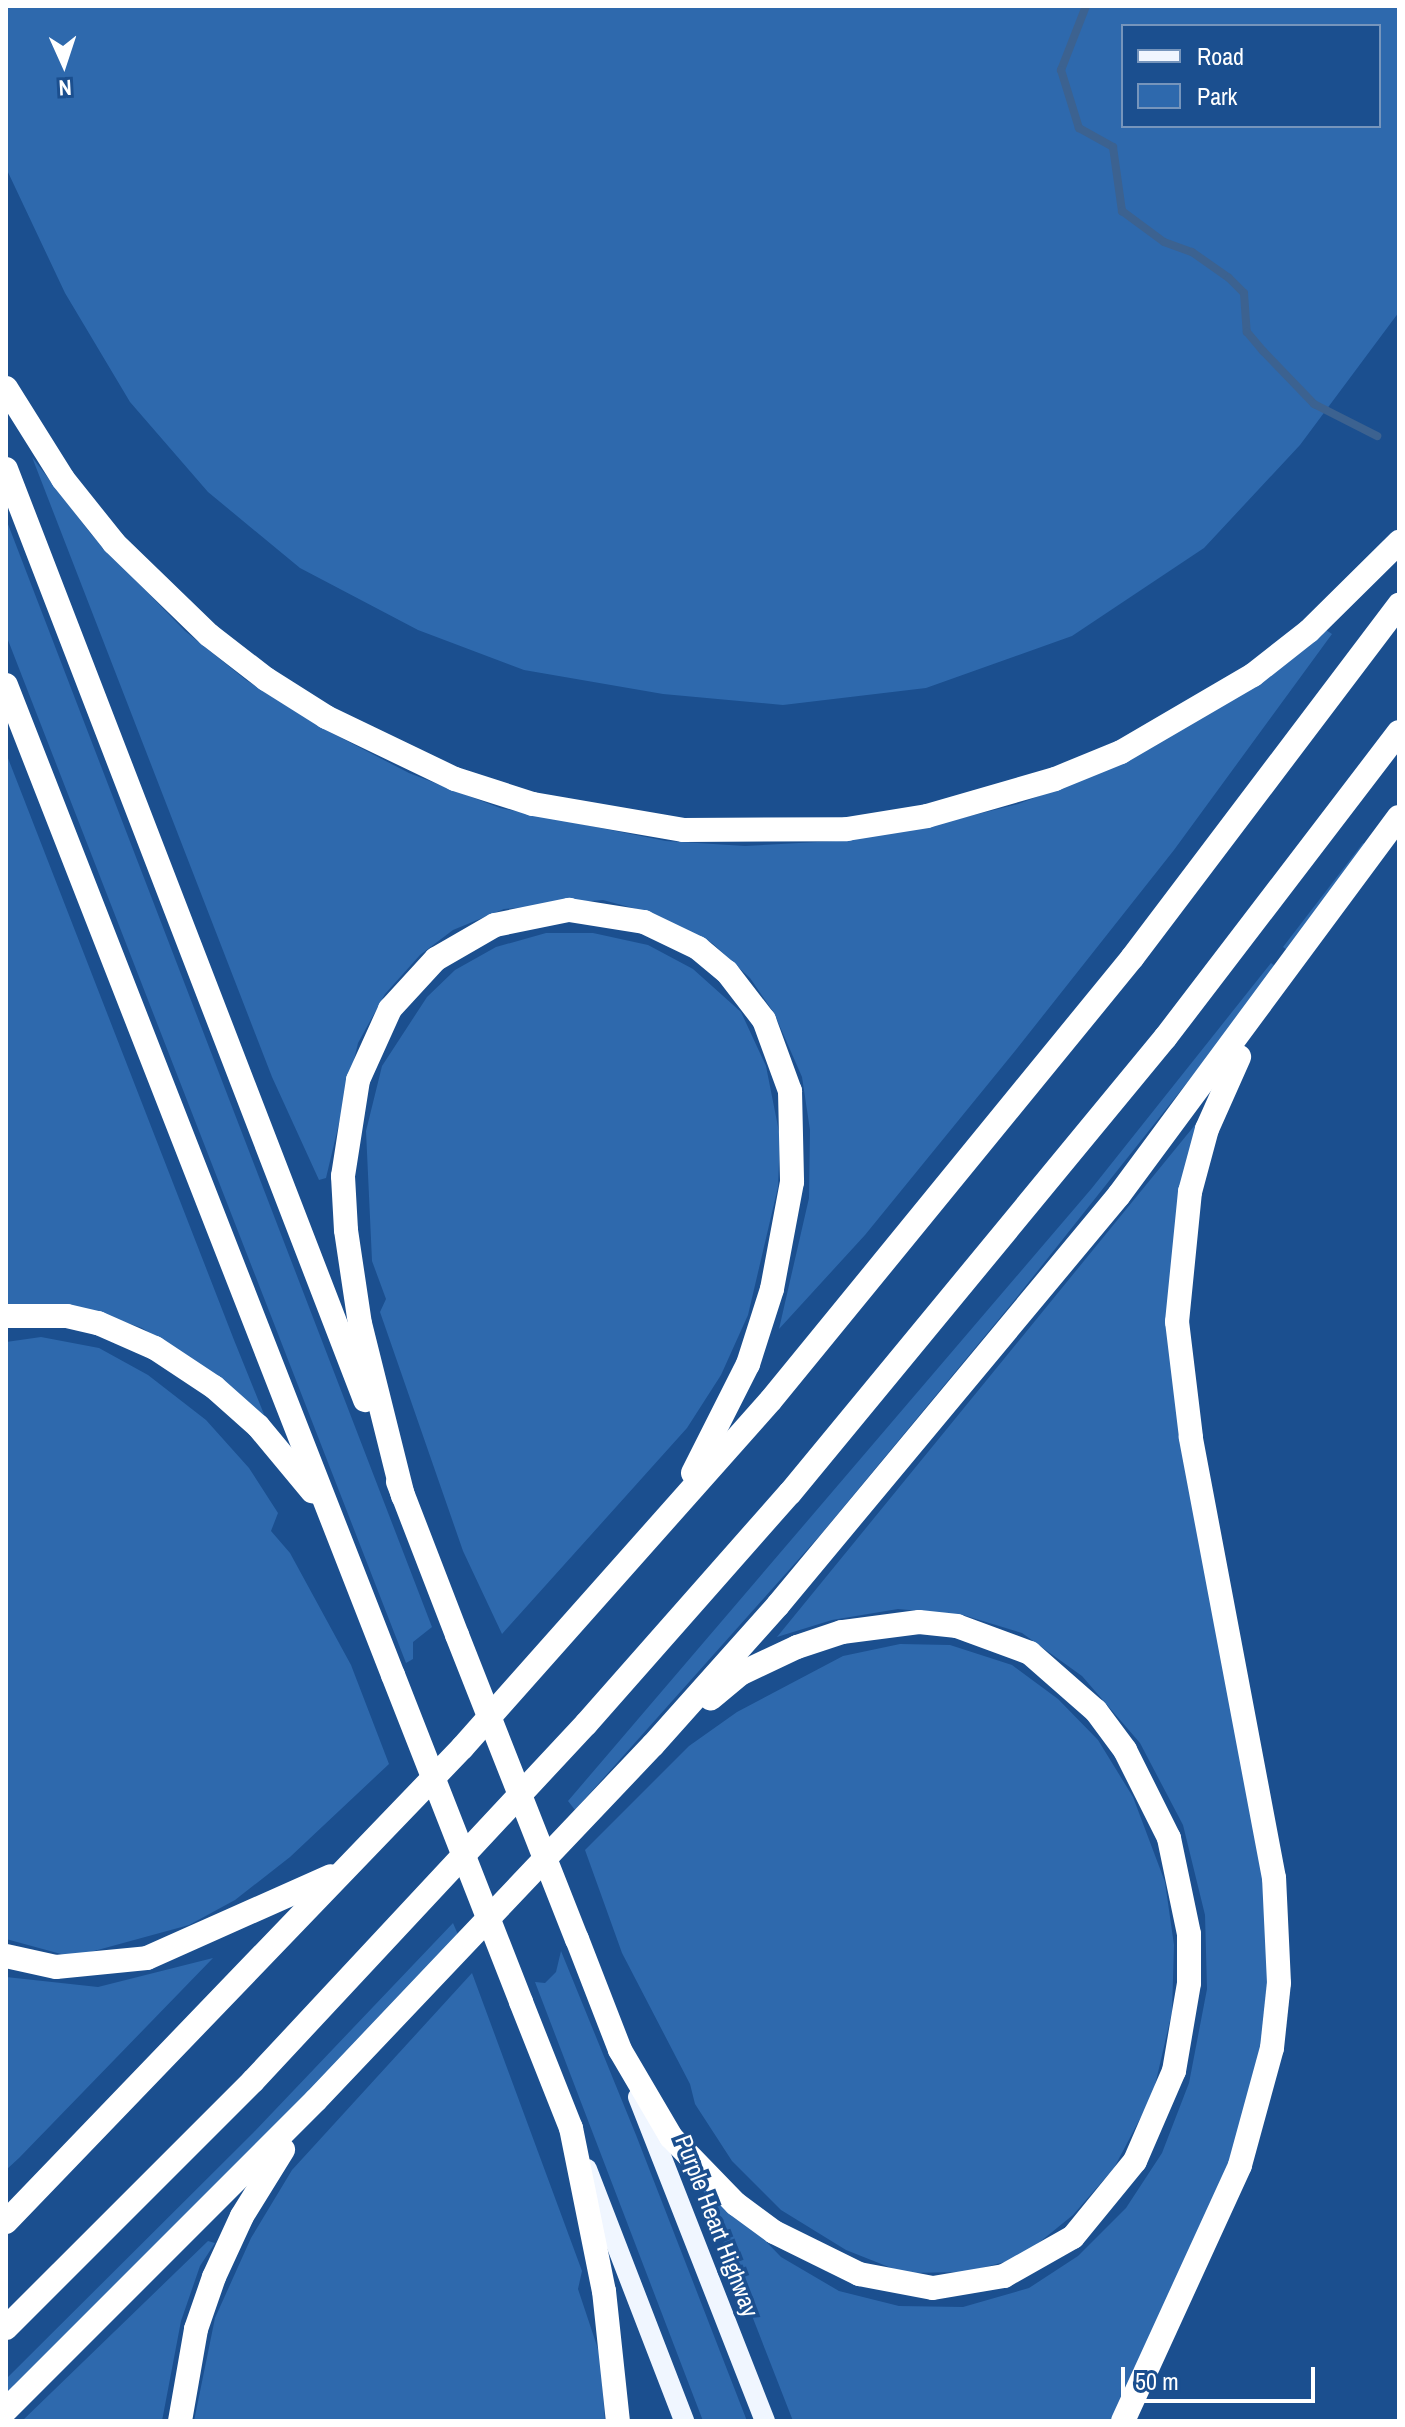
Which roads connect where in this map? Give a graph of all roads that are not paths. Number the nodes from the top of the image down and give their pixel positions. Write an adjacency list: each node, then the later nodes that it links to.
1 (6, 388): 3 (highway)
2 (6, 469): 10 (highway)
3 (1399, 542)
4 (1399, 605): 12 (highway)
5 (6, 685): 11 (highway)
6 (1399, 732): 20 (highway)
7 (1399, 817): 8 (highway)
8 (1287, 974): 13 (highway); 26 (highway)
9 (6, 1316): 11 (highway)
10 (403, 1496): 12 (highway); 16 (highway, bridge)
11 (340, 1539): 18 (highway, bridge)
12 (625, 1568): 14 (highway)
13 (653, 1745): 16 (highway); 17 (highway)
14 (340, 1872): 15 (highway); 19 (highway)
15 (6, 1956)
16 (620, 2050): 25 (main road, Purple Heart Highway)
17 (316, 2100): 21 (highway); 22 (highway)
18 (571, 2128): 23 (highway); 24 (main road)
19 (6, 2222)
20 (6, 2328)
21 (6, 2410)
22 (180, 2421)
23 (618, 2421)
24 (684, 2421)
25 (765, 2421)
26 (1123, 2421)

